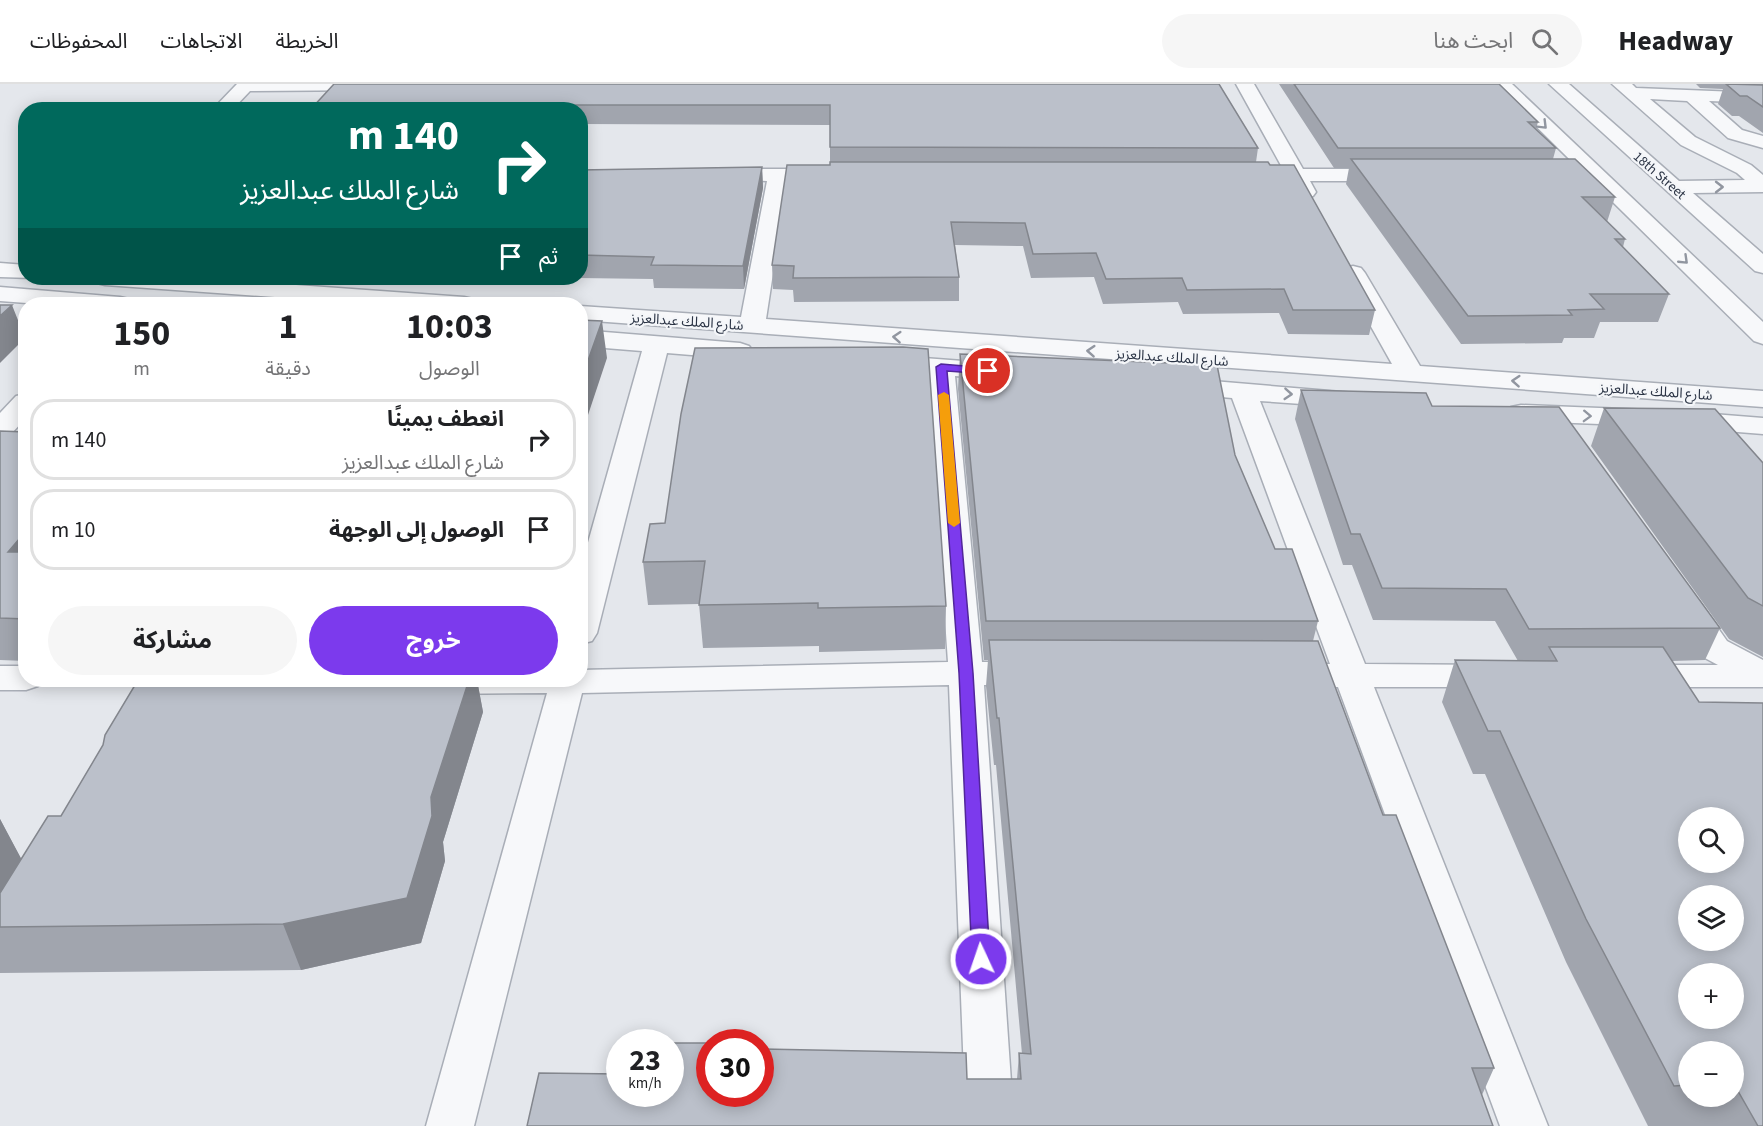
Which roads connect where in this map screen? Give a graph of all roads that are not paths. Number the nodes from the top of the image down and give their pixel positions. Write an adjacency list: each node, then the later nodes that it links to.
1 (1245, 84): 19 (street)
2 (1502, 84): 22 (street, one-way to 22)
3 (1558, 84): 13 (street, 18th Street)
4 (246, 85): 5 (street); 9 (street)
5 (399, 85)
6 (1626, 88): 7 (street); 14 (street)
7 (1690, 94): 8 (street); 10 (street)
8 (1763, 98)
9 (228, 102)
10 (1716, 118): 11 (street); 12 (street)
11 (1751, 118)
12 (1763, 142)
13 (1651, 167): 14 (street); 24 (street, 18th Street)
14 (1754, 169): 23 (street)
15 (697, 175): 16 (street)
16 (778, 175): 17 (street); 35 (street)
17 (849, 175)
18 (1238, 175): 19 (street)
19 (1297, 175): 20 (street); 25 (street)
20 (1416, 176)
21 (1571, 176): 22 (street)
22 (1595, 176): 36 (street, one-way to 36)
23 (1763, 186): 24 (street, one-way to 23)
24 (1674, 187): 27 (street, 18th Street)
25 (1314, 205)
26 (1342, 255): 43 (street)
27 (1763, 266)
28 (0, 270): 29 (street)
29 (18, 271)
30 (202, 285): 33 (street)
31 (0, 294): 32 (street)
32 (35, 297)
33 (367, 297)
34 (588, 314): 35 (street, شارع الملك عبدالعزيز)
35 (752, 326): 43 (street, شارع الملك عبدالعزيز, one-way to 35)
36 (1763, 336)
37 (588, 339): 38 (street, شارع الملك عبدالعزيز)
38 (657, 345): 39 (street, شارع الملك عبدالعزيز); 55 (street)
39 (764, 353)
40 (858, 361): 41 (street)
41 (941, 367): 42 (street); 56 (street)
42 (1022, 374)
43 (1411, 374): 46 (street, شارع الملك عبدالعزيز, one-way to 43)
44 (1150, 384): 45 (street, شارع الملك عبدالعزيز)
45 (1242, 391): 47 (street, شارع الملك عبدالعزيز, one-way to 47); 59 (street)
46 (1763, 399)
47 (1374, 401)
48 (18, 410): 52 (street)
49 (1493, 410): 50 (street, شارع الملك عبدالعزيز)
50 (1552, 415): 51 (street, شارع الملك عبدالعزيز, one-way to 51); 53 (street)
51 (1763, 426)
52 (0, 429)
53 (1573, 444)
54 (1668, 580): 60 (street)
55 (588, 603)
56 (966, 673): 57 (street); 65 (street); 68 (street)
57 (1059, 674)
58 (1258, 675): 59 (street)
59 (1352, 675): 61 (street); 69 (street)
60 (1763, 675): 62 (street)
61 (1528, 676)
62 (1610, 676)
63 (0, 678): 64 (street)
64 (18, 678)
65 (588, 681)
66 (566, 687): 67 (street)
67 (450, 1126)
68 (990, 1126)
69 (1524, 1126)

